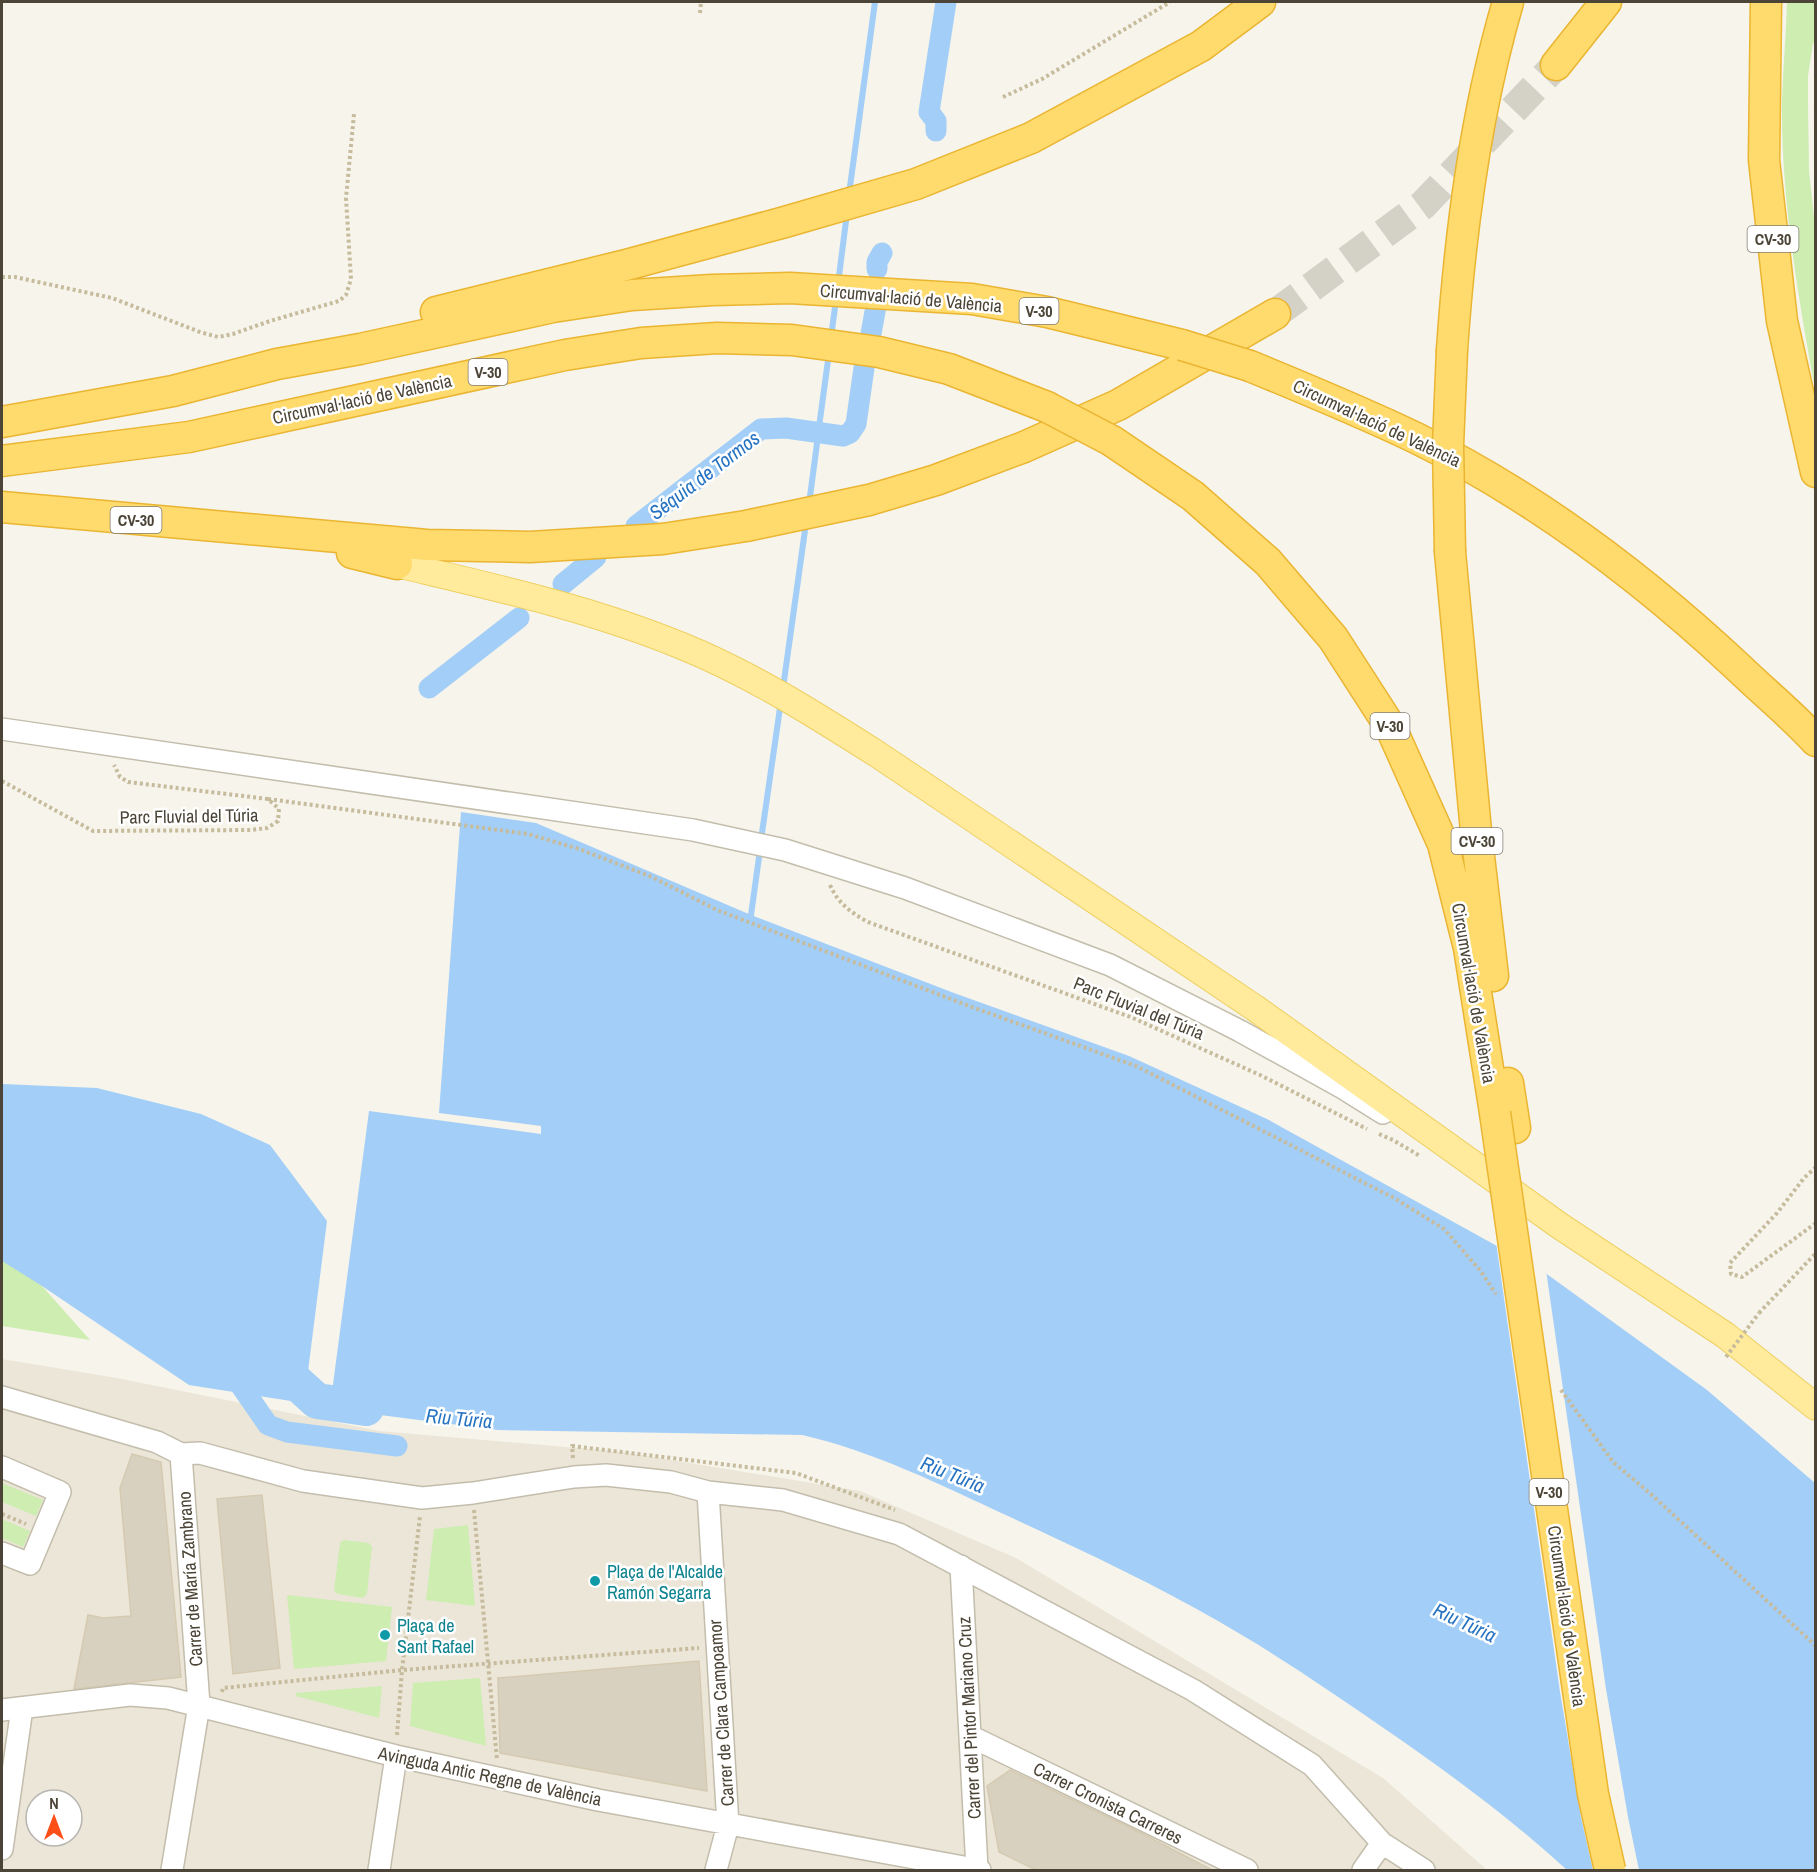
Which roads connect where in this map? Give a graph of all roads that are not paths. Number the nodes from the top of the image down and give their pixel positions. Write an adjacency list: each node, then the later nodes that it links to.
1 (1260, 2): 7 (highway)
2 (1508, 2): 16 (highway, CV-30, bridge)
3 (1606, 2): 5 (highway)
4 (1766, 2): 10 (highway, CV-30)
5 (1556, 65)
6 (1275, 314): 12 (highway)
7 (277, 364): 8 (highway, Circumval·lació de València / V-30); 15 (highway, Circumval·lació de València / V-30, bridge)
8 (2, 422)
9 (2, 461): 16 (highway, Circumval·lació de València / V-30, bridge)
10 (1815, 472)
11 (2, 507): 12 (highway, CV-30)
12 (271, 532): 13 (highway)
13 (397, 564): 17 (main road)
14 (2, 729): 17 (street)
15 (1815, 741)
16 (1505, 1121): 42 (highway, Circumval·lació de València / V-30, bridge); 43 (highway, CV-30)
17 (1560, 1226): 19 (main road)
18 (2, 1397): 20 (street)
19 (1815, 1407)
20 (181, 1454): 23 (street); 27 (street, Carrer de María Zambrano)
21 (2, 1467): 25 (street)
22 (2, 1483): 24 (street)
23 (708, 1492): 26 (street); 31 (street, Carrer de Clara Campoamor)
24 (2, 1538)
25 (2, 1553)
26 (962, 1566): 29 (street, Carrer del Pintor Mariano Cruz); 32 (street)
27 (208, 1707): 28 (street, Avinguda Antic Regne de València); 30 (street, Avinguda Antic Regne de València); 35 (street, Carrer de María Zambrano)
28 (12, 1709): 33 (street)
29 (970, 1736): 38 (street, Carrer del Pintor Mariano Cruz); 39 (street, Carrer Cronista Carreres)
30 (396, 1756): 31 (street, Avinguda Antic Regne de València); 36 (street)
31 (728, 1825): 34 (street, Avinguda Antic Regne de València); 37 (street, Carrer de Clara Campoamor)
32 (1382, 1843): 40 (street); 41 (street)
33 (2, 1849)
34 (953, 1867): 38 (street, Avinguda Antic Regne de València)
35 (172, 1870)
36 (379, 1870)
37 (716, 1870)
38 (979, 1870)
39 (1247, 1870)
40 (1363, 1870)
41 (1424, 1870)
42 (1610, 1870)
43 (1628, 1870)

